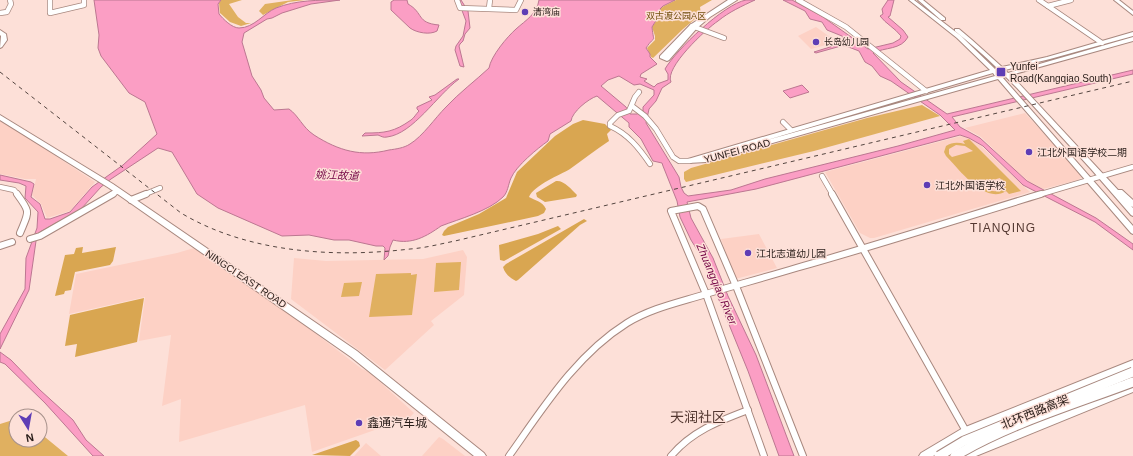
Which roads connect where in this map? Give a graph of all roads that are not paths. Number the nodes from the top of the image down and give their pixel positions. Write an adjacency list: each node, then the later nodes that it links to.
1 (10, 0): 19 (street)
2 (50, 0): 3 (street)
3 (84, 0)
4 (457, 0): 17 (street)
5 (490, 0): 17 (street)
6 (521, 0): 17 (street)
7 (730, 0): 21 (main road)
8 (735, 0): 21 (main road)
9 (798, 0): 33 (street)
10 (911, 0): 29 (main road)
11 (920, 0): 28 (main road)
12 (1071, 0): 16 (street)
13 (1116, 0): 20 (main road)
14 (1121, 0): 18 (main road)
15 (1040, 1): 16 (street)
16 (1048, 6): 26 (street)
17 (489, 8)
18 (1133, 9)
19 (0, 13)
20 (1133, 13)
21 (694, 27): 21 (main road); 24 (street)
22 (0, 32): 27 (main road)
23 (1133, 34): 26 (main road, YUNFEI ROAD)
24 (724, 38)
25 (1133, 39): 30 (main road, YUNFEI ROAD)
26 (1102, 43): 28 (main road, YUNFEI ROAD)
27 (0, 46)
28 (1002, 69): 29 (main road, YUNFEI ROAD); 30 (main road)
29 (994, 71): 31 (main road); 33 (main road, YUNFEI ROAD)
30 (1008, 75): 31 (main road, YUNFEI ROAD); 42 (main road)
31 (1000, 77): 38 (main road, YUNFEI ROAD); 43 (main road)
32 (639, 92): 34 (street)
33 (924, 92): 37 (main road, YUNFEI ROAD)
34 (632, 106): 38 (street); 39 (street)
35 (0, 117): 46 (main road, NINGCI EAST ROAD)
36 (783, 122): 37 (street)
37 (791, 130): 38 (main road, YUNFEI ROAD)
38 (690, 161)
39 (650, 164)
40 (1133, 167): 42 (street)
41 (822, 176): 55 (street)
42 (1102, 177): 43 (street); 48 (main road); 49 (main road)
43 (1089, 180): 50 (main road); 55 (street)
44 (0, 187): 51 (street)
45 (160, 188): 47 (street)
46 (118, 192): 47 (main road, NINGCI EAST ROAD); 52 (street)
47 (131, 200): 65 (main road, NINGCI EAST ROAD)
48 (1133, 204)
49 (1133, 213)
50 (1133, 231)
51 (20, 233)
52 (30, 239)
53 (12, 242): 54 (street)
54 (0, 246)
55 (863, 249): 56 (street); 63 (street)
56 (734, 286): 57 (street); 57 (street); 69 (street)
57 (706, 294): 62 (street); 66 (street)
58 (1133, 364): 63 (main road)
59 (1133, 372): 71 (highway, 北环西路高架, bridge)
60 (1133, 382): 72 (highway, 北环西路高架, bridge)
61 (1133, 388): 64 (main road)
62 (748, 410): 67 (street); 68 (street)
63 (966, 431): 64 (street); 70 (main road)
64 (979, 453): 73 (main road)
65 (481, 456)
66 (509, 456)
67 (671, 456)
68 (764, 456)
69 (802, 456)
70 (924, 456)
71 (939, 456)
72 (955, 456)
73 (968, 456)

